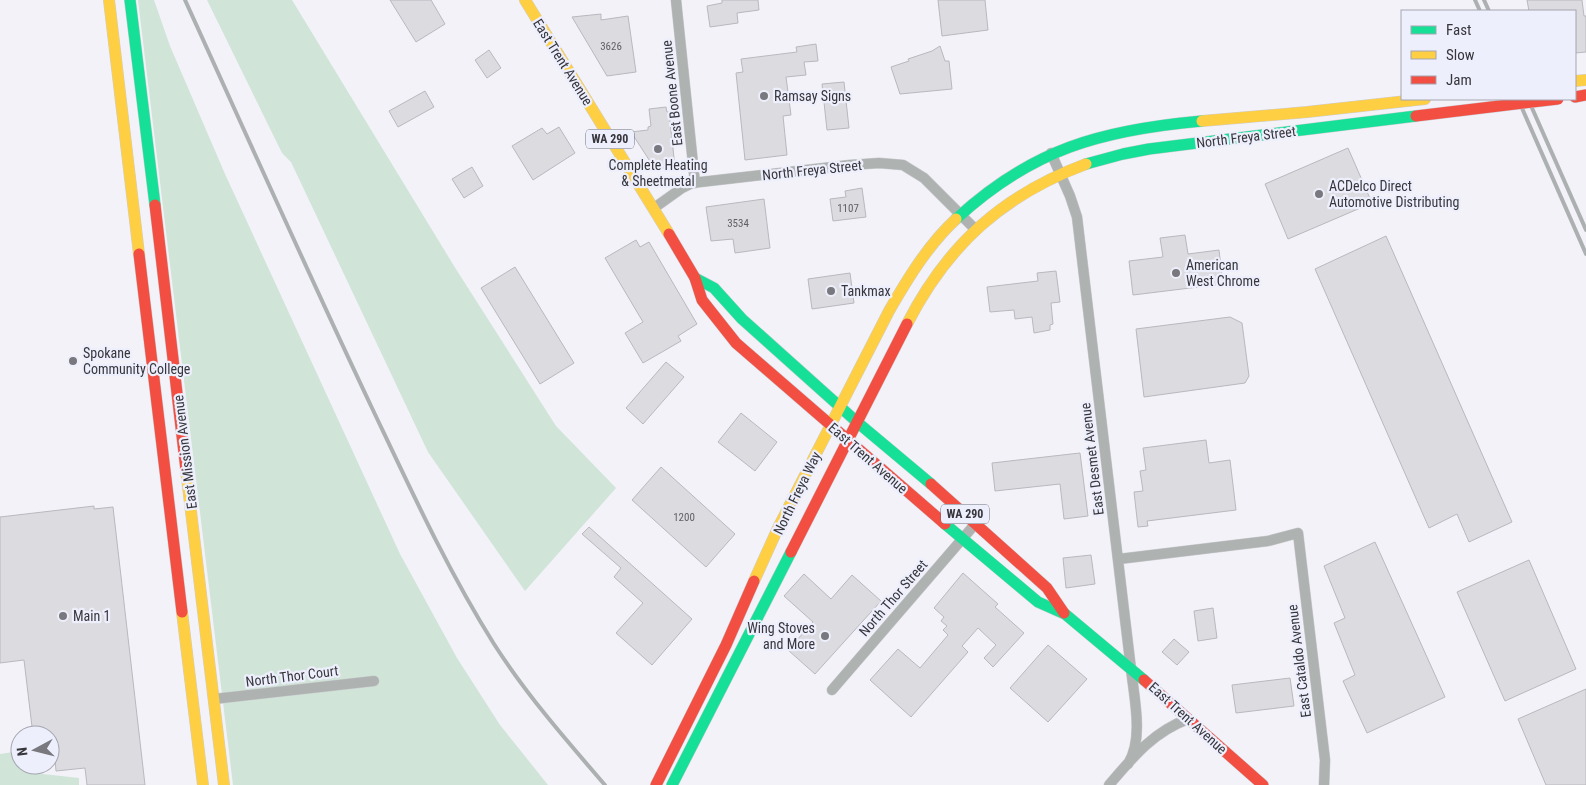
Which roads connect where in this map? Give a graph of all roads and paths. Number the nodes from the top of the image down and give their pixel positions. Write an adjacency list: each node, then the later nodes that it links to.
1 (109, 0): 30 (main road, East Mission Avenue)
2 (130, 0): 27 (main road, East Mission Avenue)
3 (524, 0): 10 (main road, East Trent Avenue / WA 290)
4 (676, 0): 9 (street, East Boone Avenue)
5 (1418, 100): 7 (main road, North Freya Street)
6 (1550, 100): 8 (main road, North Freya Street, bridge)
7 (1051, 153): 8 (street, East Desmet Avenue); 11 (main road, North Freya Street)
8 (1061, 174): 12 (main road, North Freya Street); 21 (street, East Desmet Avenue)
9 (695, 183): 10 (street, North Freya Street); 11 (street, North Freya Street)
10 (654, 208): 13 (main road, East Trent Avenue / WA 290)
11 (960, 214): 12 (street, North Freya Street); 14 (main road, North Freya Way)
12 (975, 229): 15 (main road, North Freya Way)
13 (695, 278): 14 (main road, East Trent Avenue / WA 290); 16 (main road, East Trent Avenue / WA 290)
14 (840, 406): 15 (main road, East Trent Avenue / WA 290); 16 (main road, North Freya Way)
15 (857, 422): 17 (main road, North Freya Way); 18 (main road, East Trent Avenue / WA 290)
16 (830, 425): 17 (main road, East Trent Avenue / WA 290); 19 (main road, North Freya Way)
17 (848, 440): 20 (main road, East Trent Avenue / WA 290); 23 (main road, North Freya Way)
18 (976, 523): 20 (street, North Thor Street); 22 (main road, East Trent Avenue / WA 290)
19 (778, 528): 23 (main road); 32 (main road, North Freya Way)
20 (963, 539): 22 (main road, East Trent Avenue / WA 290); 26 (street, North Thor Street)
21 (1119, 559): 24 (street, East Desmet Avenue); 36 (street, East Cataldo Avenue)
22 (1065, 614): 24 (main road, East Trent Avenue / WA 290)
23 (758, 617): 33 (main road, North Freya Way)
24 (1132, 669): 28 (main road, East Trent Avenue / WA 290); 29 (street, East Desmet Avenue)
25 (374, 681): 27 (street, North Thor Court)
26 (832, 690)
27 (214, 700): 31 (main road, East Mission Avenue)
28 (1188, 719): 29 (street); 35 (main road, East Trent Avenue / WA 290)
29 (1128, 764): 34 (street)
30 (203, 785)
31 (224, 785)
32 (656, 785)
33 (672, 785)
34 (1109, 785)
35 (1263, 785)
36 (1324, 785)

